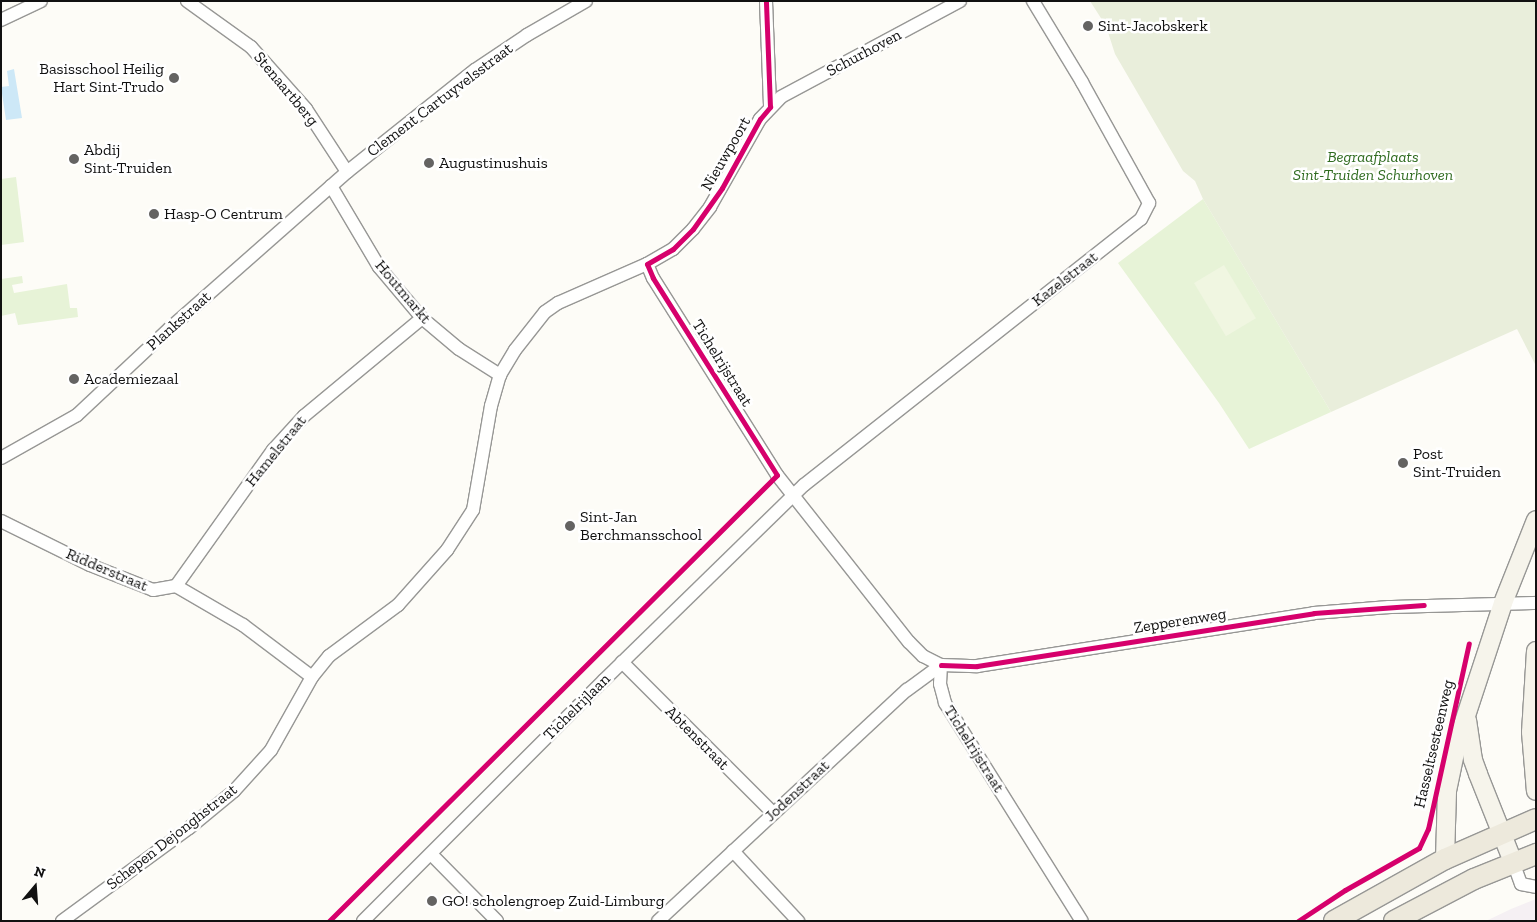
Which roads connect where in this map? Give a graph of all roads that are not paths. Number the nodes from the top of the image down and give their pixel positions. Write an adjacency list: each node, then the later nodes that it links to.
1 (41, 1): 7 (street)
2 (186, 1): 9 (street, Stenaartberg)
3 (586, 1): 9 (street, Clement Cartuyvelsstraat)
4 (766, 1): 8 (street, Nieuwpoort)
5 (960, 1): 8 (street, Schurhoven)
6 (1033, 1): 15 (street, Kazelstraat)
7 (1, 20)
8 (770, 107): 11 (street, Nieuwpoort)
9 (347, 172): 10 (street, Plankstraat)
10 (331, 186): 12 (street, Houtmarkt); 14 (street, Plankstraat)
11 (647, 264): 13 (street, Nieuwpoort); 15 (street, Tichelrijstraat)
12 (422, 318): 13 (street, Houtmarkt); 18 (street, Hamelstraat)
13 (500, 375): 24 (street, Schepen Dejonghstraat)
14 (1, 458)
15 (794, 496): 22 (street, Tichelrijlaan); 23 (street, Tichelrijstraat)
16 (1536, 520): 19 (main road, Hasseltsesteenweg)
17 (1, 521): 18 (street, Ridderstraat)
18 (176, 586): 24 (street)
19 (1503, 603): 20 (street, Zepperenweg); 23 (street, Zepperenweg); 25 (main road, Hasseltsesteenweg)
20 (1536, 604)
21 (1536, 651): 26 (main road)
22 (622, 662): 28 (street, Abtenstraat); 32 (street, Tichelrijlaan)
23 (941, 665): 28 (street, Jodenstraat); 42 (street, Tichelrijstraat)
24 (312, 677): 37 (street, Schepen Dejonghstraat)
25 (1467, 717): 30 (main road, Hasseltsesteenweg); 34 (main road, Hasseltsesteenweg)
26 (1534, 735): 27 (main road)
27 (1536, 791)
28 (773, 813): 31 (street, Jodenstraat)
29 (1536, 819): 30 (main road)
30 (1500, 834): 34 (main road); 35 (main road, Hasseltsesteenweg)
31 (733, 850): 40 (street, Jodenstraat); 41 (street)
32 (431, 854): 38 (street, Tichelrijlaan); 39 (street)
33 (1536, 854): 35 (main road)
34 (1445, 859): 43 (main road)
35 (1513, 862): 36 (street); 44 (main road)
36 (1536, 886)
37 (62, 921)
38 (363, 921)
39 (497, 921)
40 (658, 921)
41 (798, 921)
42 (1082, 921)
43 (1334, 921)
44 (1394, 921)

